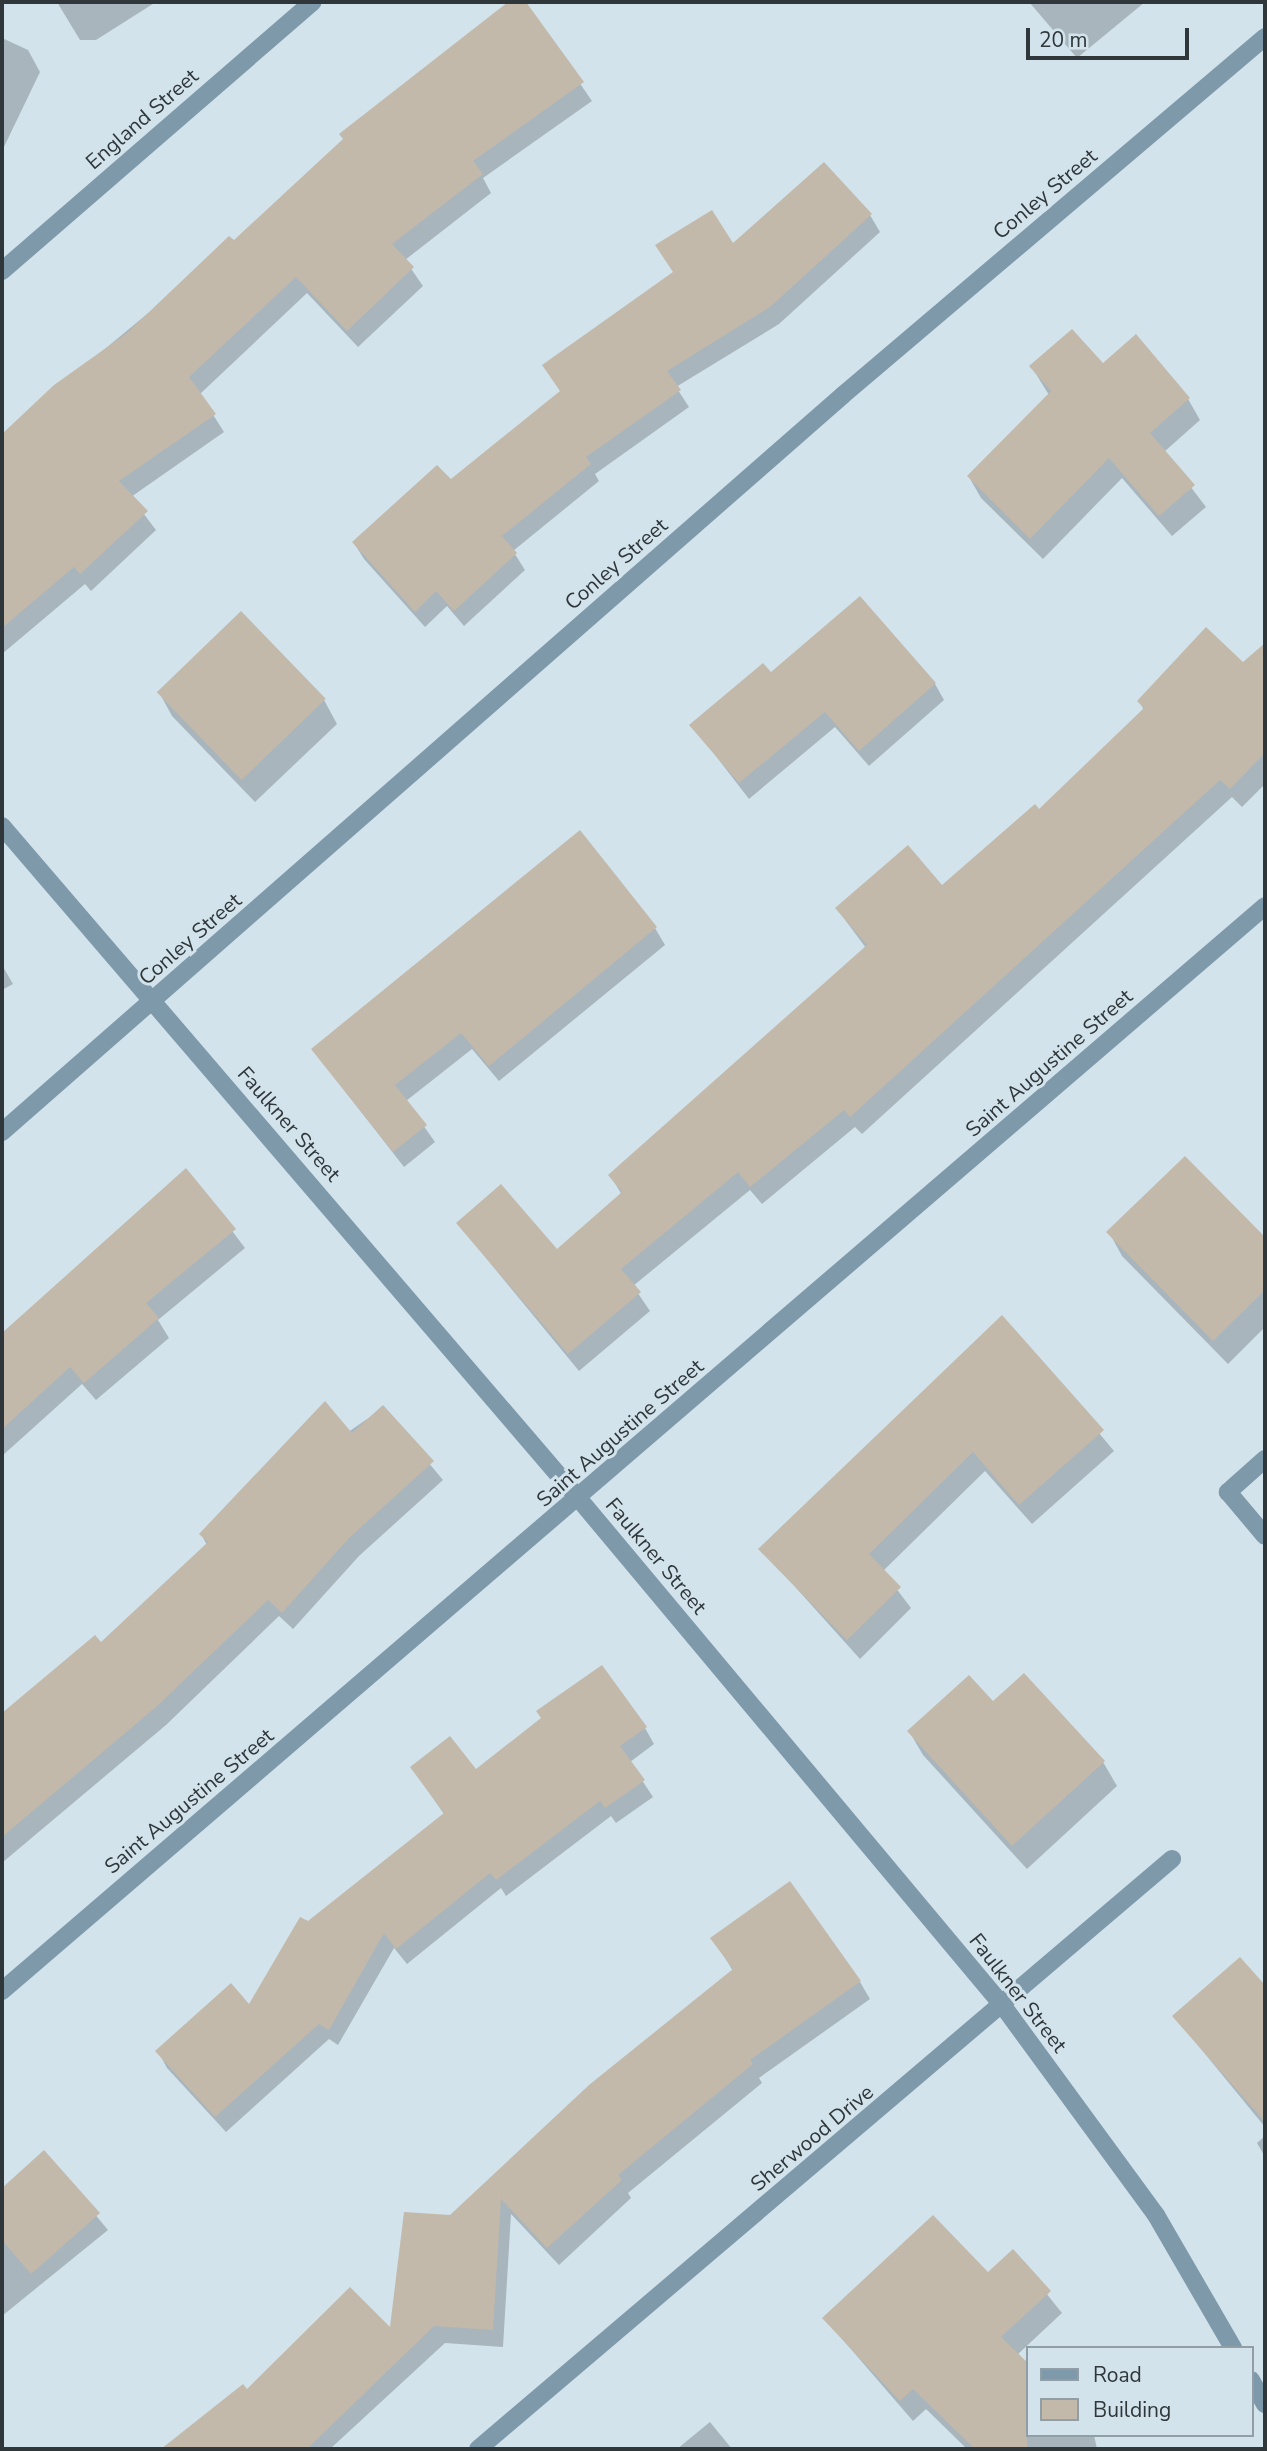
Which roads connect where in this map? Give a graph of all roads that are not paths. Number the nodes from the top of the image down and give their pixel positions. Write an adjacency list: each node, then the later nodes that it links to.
1 (313, 2): 3 (street, England Street)
2 (1265, 37): 6 (street, Conley Street)
3 (2, 271)
4 (2, 825): 6 (street, Faulkner Street)
5 (1265, 906): 9 (street, Saint Augustine Street)
6 (154, 1001): 7 (street, Conley Street); 9 (street, Faulkner Street)
7 (2, 1132)
8 (1265, 1459): 10 (street)
9 (579, 1499): 12 (street, Saint Augustine Street); 13 (street, Faulkner Street)
10 (1265, 1536)
11 (1172, 1859): 13 (street, Sherwood Drive)
12 (2, 1991)
13 (1003, 2006): 14 (street, Faulkner Street); 17 (street, Sherwood Drive)
14 (1232, 2346)
15 (1253, 2383): 16 (street)
16 (1265, 2404)
17 (478, 2449)

